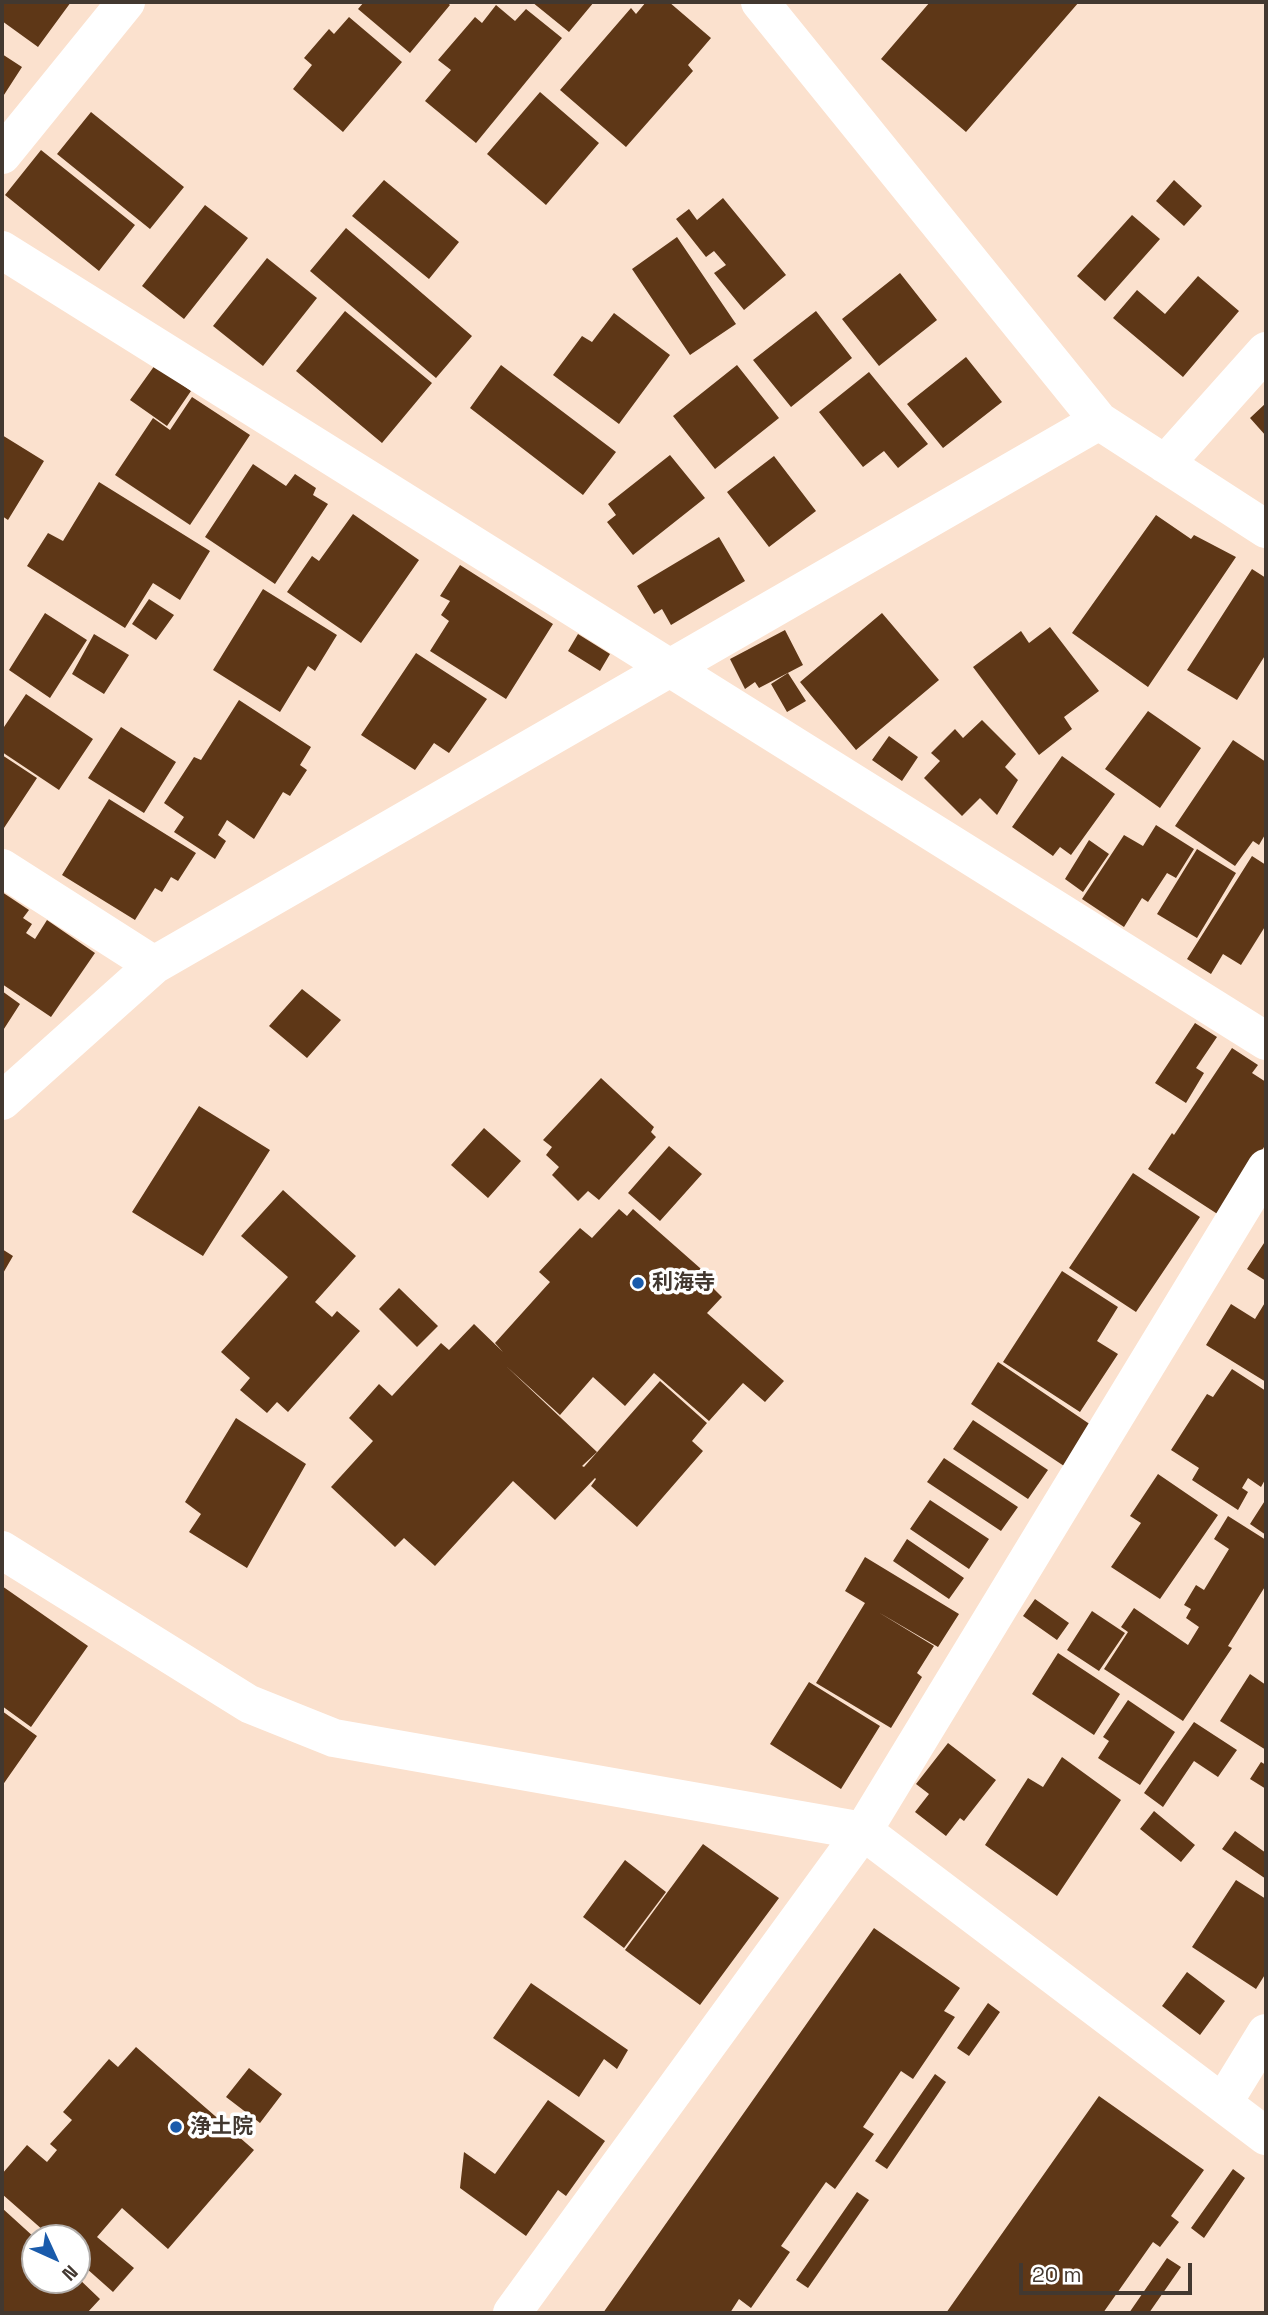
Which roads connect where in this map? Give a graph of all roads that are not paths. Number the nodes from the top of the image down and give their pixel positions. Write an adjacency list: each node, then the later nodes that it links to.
1 (126, 2): 3 (street)
2 (760, 2): 6 (street)
3 (2, 155)
4 (2, 250): 9 (street)
5 (1266, 351): 7 (street)
6 (1099, 421): 7 (street); 9 (street)
7 (1166, 464): 8 (street)
8 (1266, 529)
9 (671, 669): 11 (street); 12 (street)
10 (2, 868): 11 (street)
11 (154, 965): 13 (street)
12 (1266, 1041)
13 (2, 1101)
14 (1266, 1168): 16 (street)
15 (2, 1550): 16 (street)
16 (863, 1831): 18 (street); 20 (street)
17 (1266, 2033): 18 (street)
18 (1223, 2103): 19 (street)
19 (1266, 2136)
20 (512, 2313)

